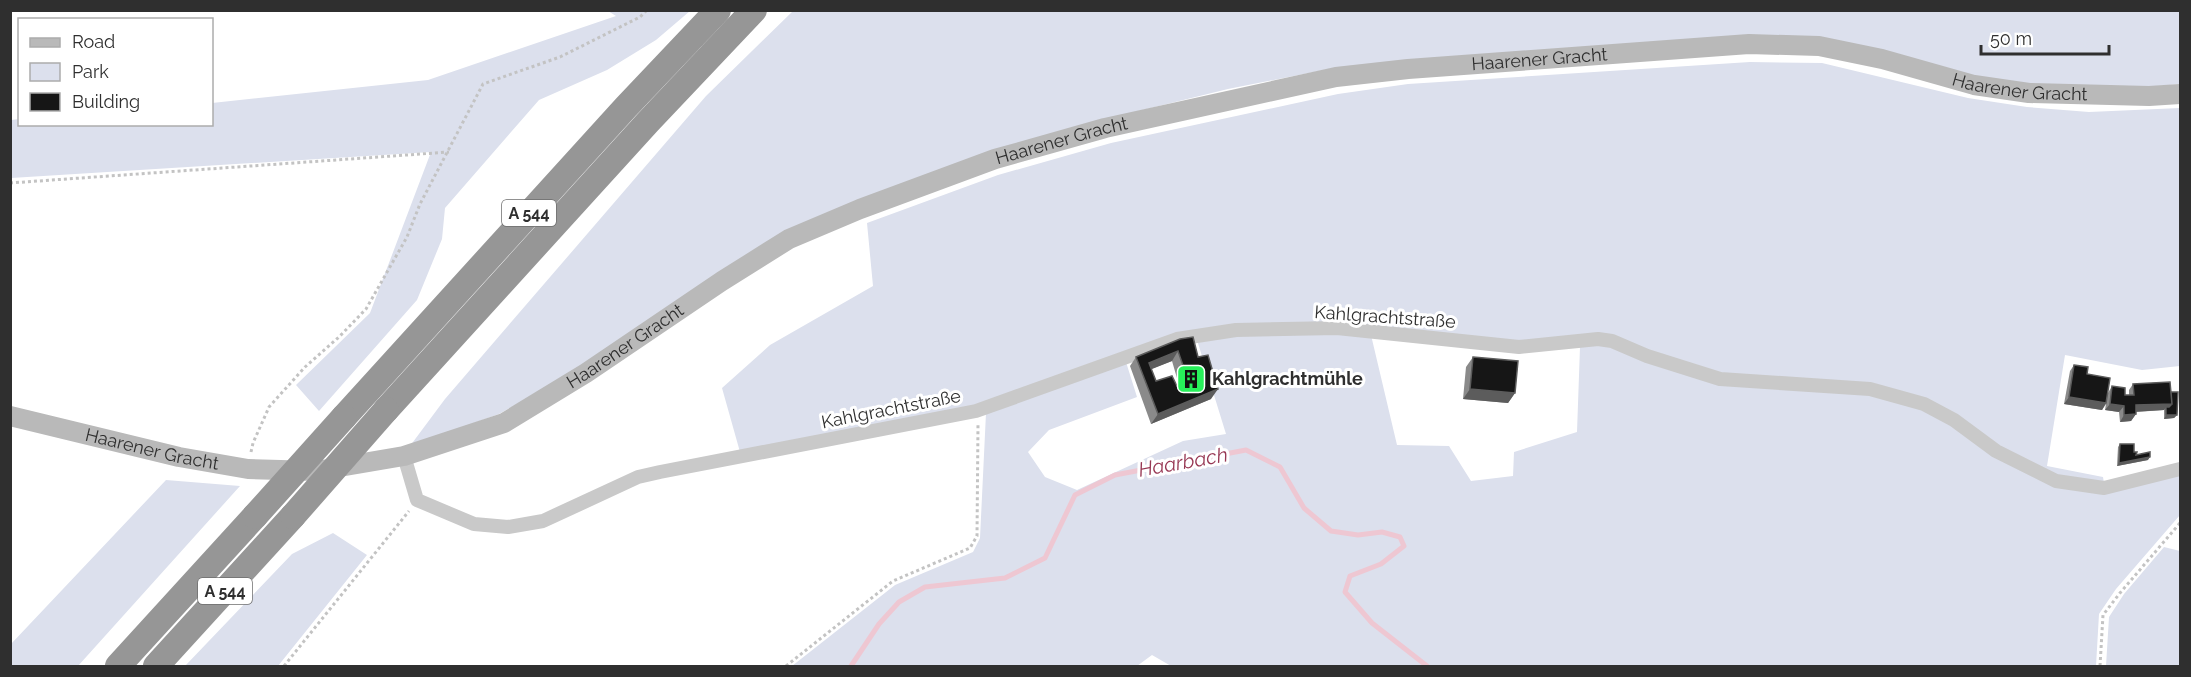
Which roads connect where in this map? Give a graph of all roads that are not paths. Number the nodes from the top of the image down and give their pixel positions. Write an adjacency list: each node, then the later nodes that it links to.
1 (717, 10): 7 (highway, A 544, bridge)
2 (754, 10): 8 (highway, A 544, bridge)
3 (2181, 94): 5 (main road, Haarener Gracht)
4 (10, 416): 5 (main road, Haarener Gracht)
5 (404, 456): 6 (street, Kahlgrachtstraße)
6 (2181, 469)
7 (118, 666)
8 (156, 666)

